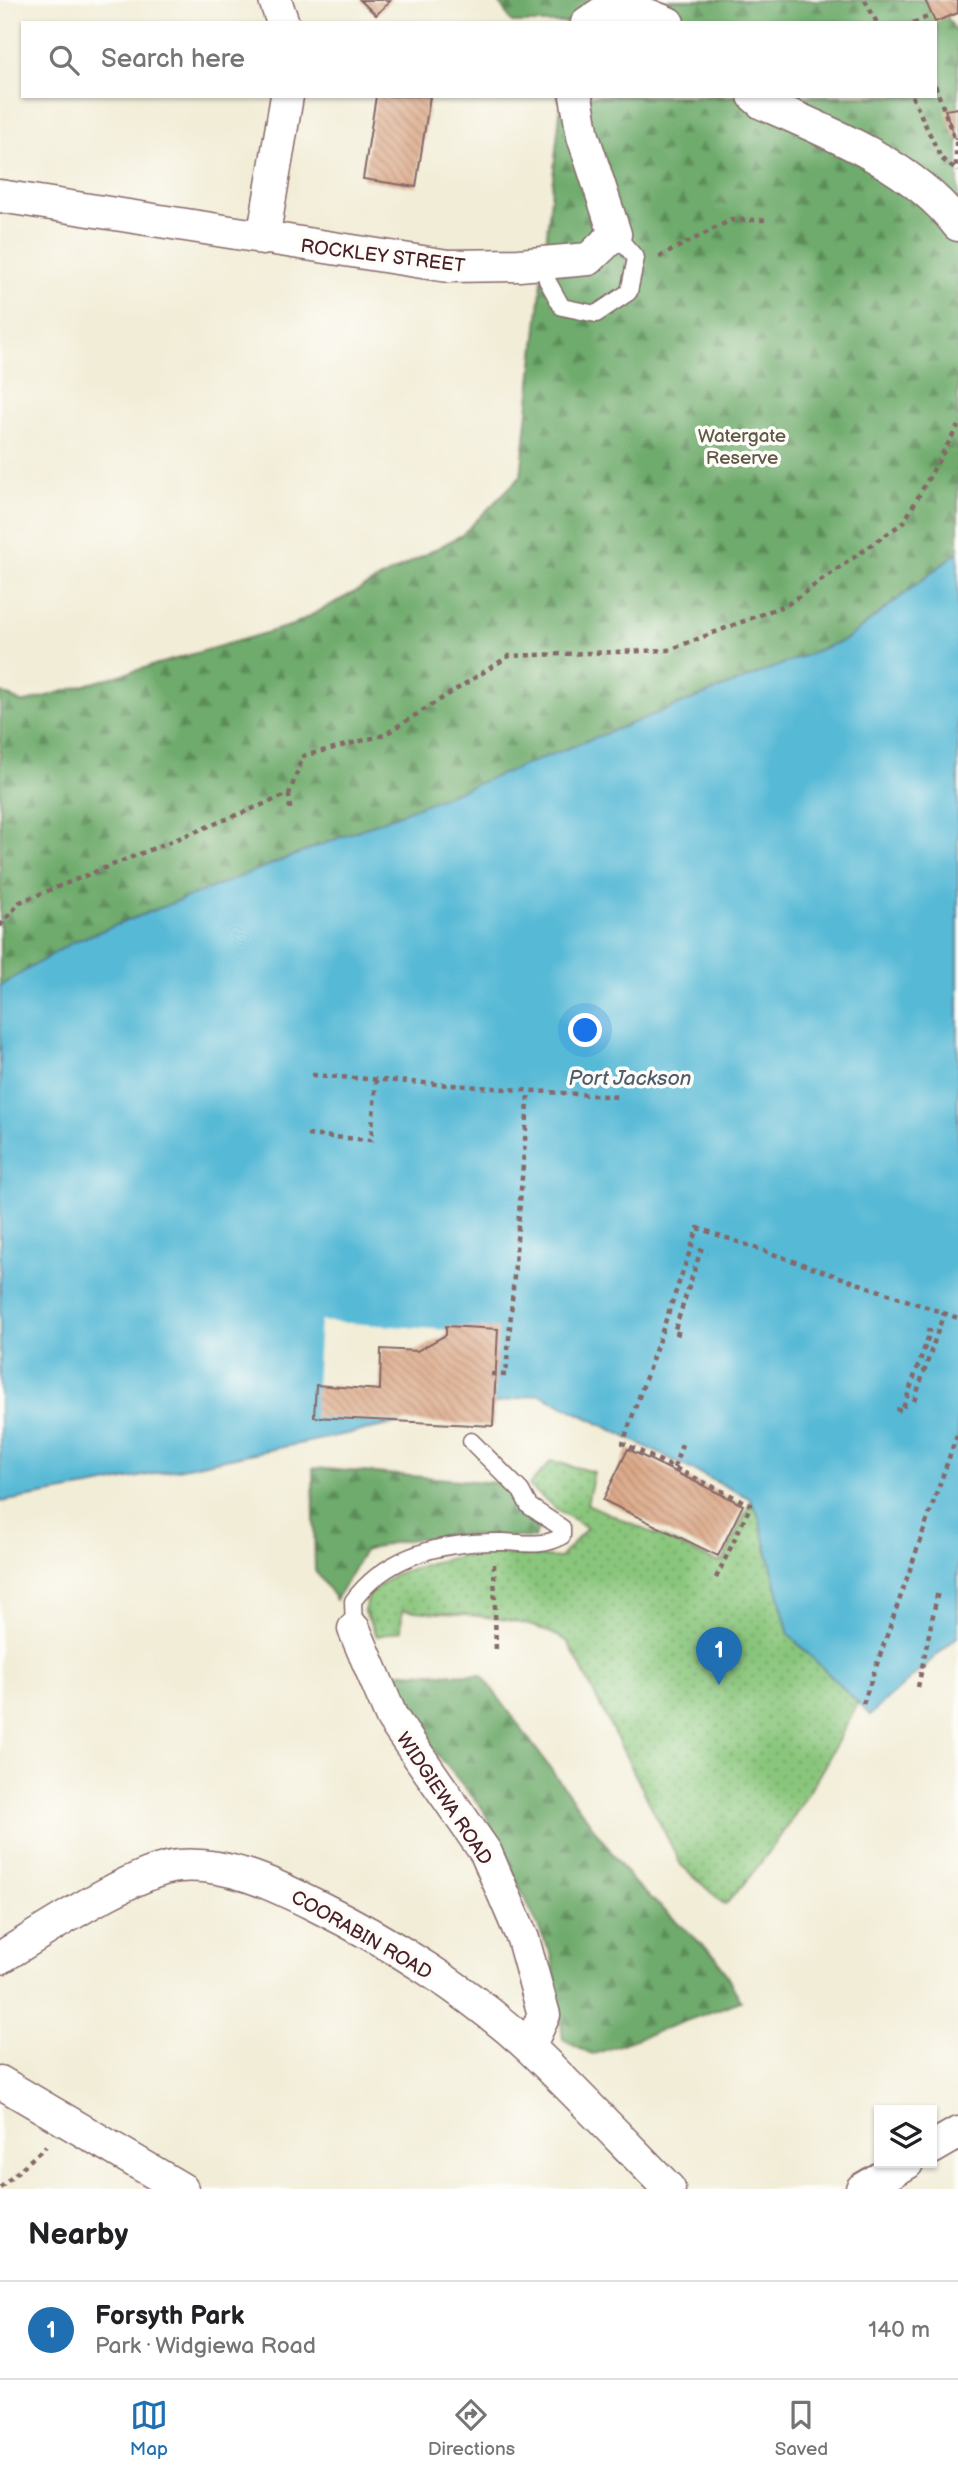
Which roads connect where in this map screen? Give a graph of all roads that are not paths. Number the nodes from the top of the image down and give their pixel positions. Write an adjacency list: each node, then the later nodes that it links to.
1 (275, 0): 2 (street)
2 (282, 21)
3 (590, 21): 4 (street)
4 (663, 21)
5 (287, 98): 11 (street)
6 (576, 98): 10 (street)
7 (756, 98): 9 (street)
8 (0, 196): 11 (street, ROCKLEY STREET)
9 (958, 225)
10 (615, 234): 12 (street, ROCKLEY STREET); 12 (lane)
11 (263, 239): 12 (street, ROCKLEY STREET)
12 (549, 262)
13 (471, 1441): 14 (lane)
14 (354, 1629): 16 (street, WIDGIEWA ROAD)
15 (0, 1958): 16 (street, COORABIN ROAD)
16 (529, 2047): 22 (street, COORABIN ROAD)
17 (0, 2082): 21 (street)
18 (958, 2133): 19 (street)
19 (937, 2145)
20 (898, 2168): 23 (street)
21 (182, 2189)
22 (669, 2189)
23 (862, 2189)

